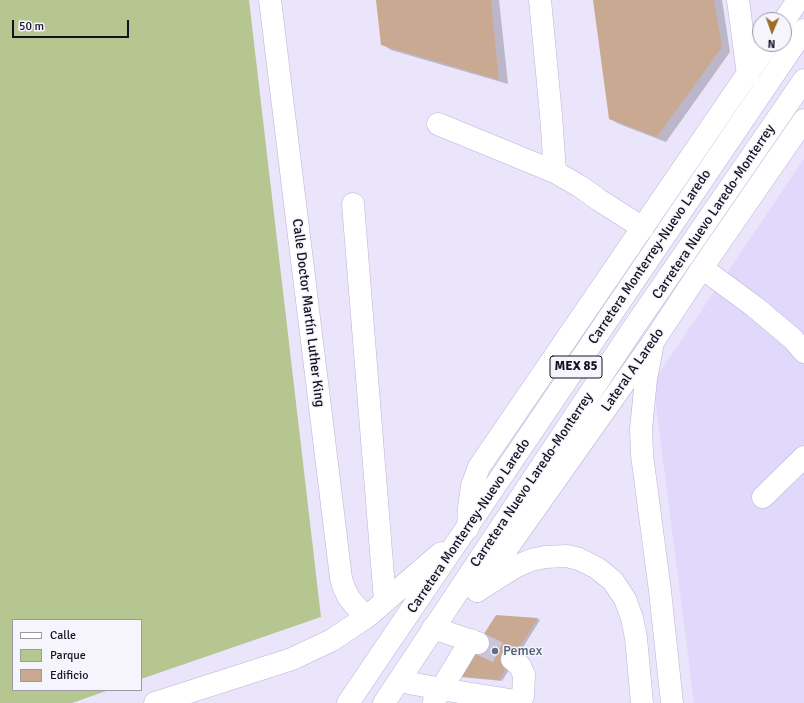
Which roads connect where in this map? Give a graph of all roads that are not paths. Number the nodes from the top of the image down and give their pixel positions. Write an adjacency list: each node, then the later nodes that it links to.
1 (270, 0): 24 (main road, Calle Doctor Martín Luther King)
2 (540, 0): 12 (main road)
3 (738, 0): 8 (main road)
4 (798, 0): 5 (main road)
5 (790, 12)
6 (804, 30): 20 (main road, Carretera Monterrey-Nuevo Laredo / MEX 85)
7 (763, 52): 8 (main road)
8 (748, 75): 14 (main road)
9 (804, 80): 23 (main road, Carretera Nuevo Laredo-Monterrey / MEX 85)
10 (804, 120): 15 (main road, Lateral A Laredo)
11 (438, 124): 12 (main road)
12 (555, 172): 14 (main road)
13 (353, 204): 22 (main road)
14 (643, 228): 20 (main road)
15 (702, 268): 16 (main road, Lateral A Laredo); 17 (main road)
16 (653, 342): 21 (main road, Lateral A Laredo); 33 (main road)
17 (804, 352)
18 (804, 457): 19 (main road)
19 (763, 497)
20 (466, 531): 22 (main road); 30 (main road, Carretera Monterrey-Nuevo Laredo / MEX 85)
21 (477, 591): 23 (main road, Lateral A Laredo); 32 (main road)
22 (385, 601): 24 (main road)
23 (449, 604): 25 (main road, Carretera Nuevo Laredo-Monterrey / MEX 85)
24 (368, 616): 29 (main road)
25 (433, 628): 27 (main road, Carretera Nuevo Laredo-Monterrey / MEX 85); 28 (main road)
26 (512, 659): 28 (main road)
27 (399, 681): 28 (main road); 31 (main road, Carretera Nuevo Laredo-Monterrey / MEX 85)
28 (437, 696)
29 (155, 703)
30 (348, 703)
31 (384, 703)
32 (642, 703)
33 (672, 703)

